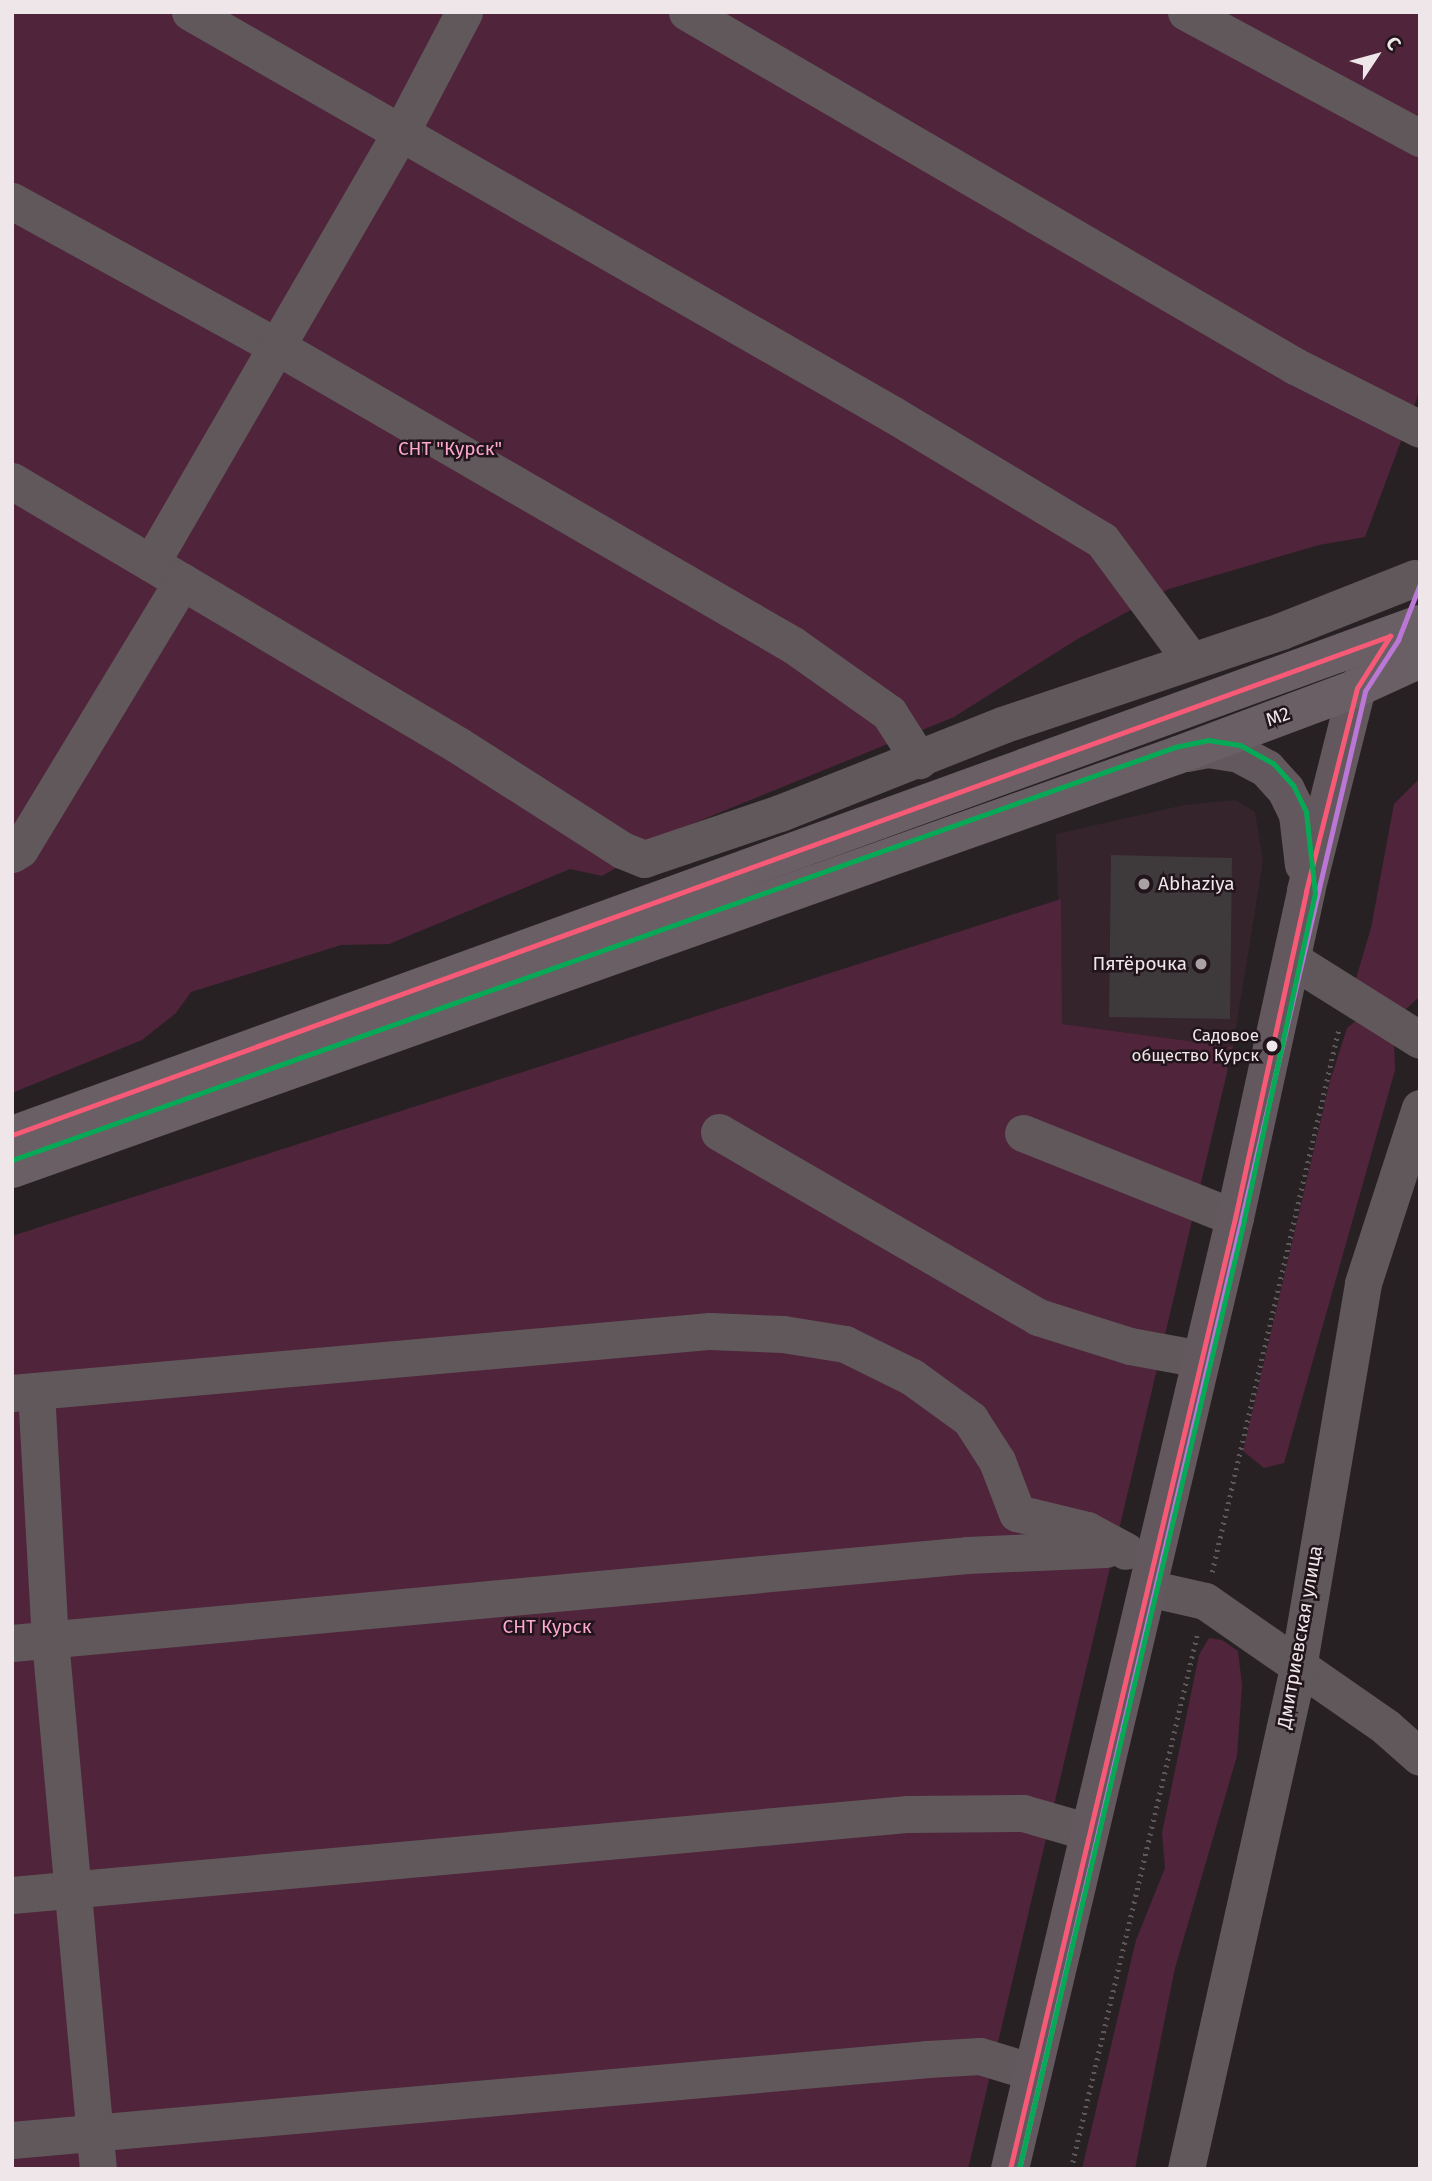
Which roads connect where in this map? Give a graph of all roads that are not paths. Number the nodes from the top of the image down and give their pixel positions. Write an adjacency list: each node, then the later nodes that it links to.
1 (190, 12): 5 (street)
2 (464, 12): 5 (street)
3 (687, 12): 9 (street)
4 (1186, 12): 6 (street)
5 (400, 134): 8 (street); 14 (street)
6 (1420, 138)
7 (12, 201): 8 (street)
8 (276, 346): 12 (street); 18 (street)
9 (1420, 429)
10 (12, 481): 12 (street)
11 (1418, 569): 13 (street); 14 (street)
12 (167, 572): 18 (street); 19 (street)
13 (1405, 630): 16 (main road); 26 (highway)
14 (1190, 659): 18 (street)
15 (1420, 659): 16 (highway, М2)
16 (1357, 688): 17 (highway, М2); 20 (main road)
17 (1178, 755): 20 (main road); 27 (highway, М2)
18 (919, 760)
19 (12, 854)
20 (1306, 891): 21 (main road)
21 (1291, 959): 22 (street); 28 (main road)
22 (1420, 1040)
23 (1420, 1108): 34 (street, Дмитриевская улица)
24 (719, 1132): 29 (street)
25 (1023, 1133): 28 (street)
26 (12, 1135)
27 (12, 1169)
28 (1235, 1218): 29 (main road)
29 (1201, 1359): 31 (main road)
30 (24, 1392): 31 (street); 32 (street)
31 (1143, 1564): 32 (street); 34 (street); 36 (main road)
32 (50, 1640): 33 (street); 37 (street)
33 (12, 1643)
34 (1298, 1668): 35 (street); 43 (street, Дмитриевская улица)
35 (1420, 1757)
36 (1090, 1832): 37 (street); 39 (main road)
37 (75, 1889): 38 (street); 41 (street)
38 (12, 1895)
39 (1033, 2072): 41 (street); 42 (main road)
40 (12, 2140): 41 (street)
41 (96, 2151)
42 (1010, 2169)
43 (1186, 2169)

